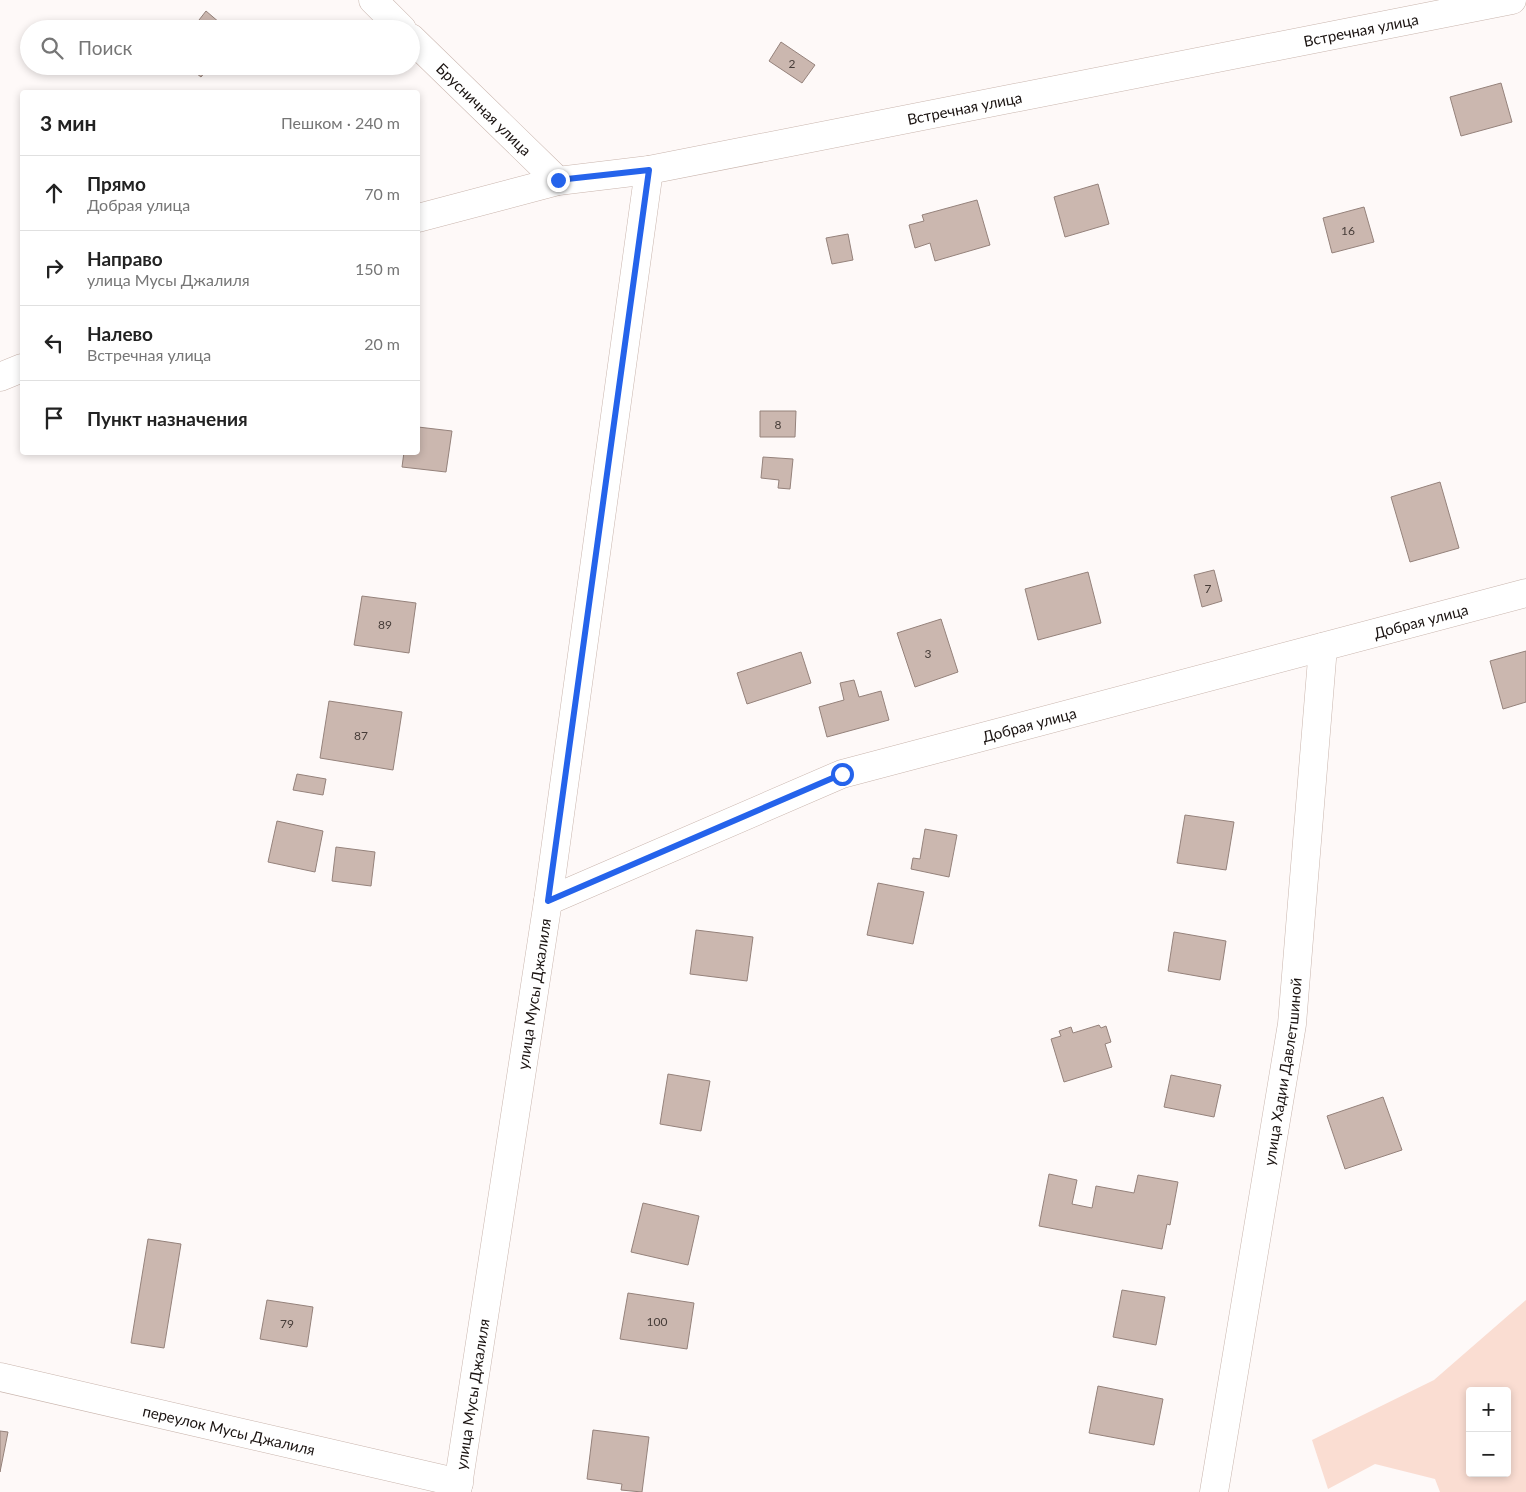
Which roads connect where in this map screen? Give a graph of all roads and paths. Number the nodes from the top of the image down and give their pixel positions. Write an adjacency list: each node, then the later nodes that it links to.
1 (373, 0): 3 (street)
2 (1512, 0): 5 (street, Встречная улица)
3 (393, 20)
4 (420, 47): 6 (street, Брусничная улица)
5 (649, 170): 6 (street, Встречная улица); 12 (street, улица Мусы Джалиля)
6 (558, 180): 7 (street, Встречная улица)
7 (420, 217)
8 (20, 369): 9 (street)
9 (0, 378)
10 (1526, 593): 11 (street, Добрая улица)
11 (1323, 647): 12 (street, Добрая улица); 15 (street, улица Хадии Давлетшиной)
12 (548, 901): 14 (street, улица Мусы Джалиля)
13 (0, 1377): 14 (street, переулок Мусы Джалиля)
14 (458, 1487)
15 (1214, 1492)

